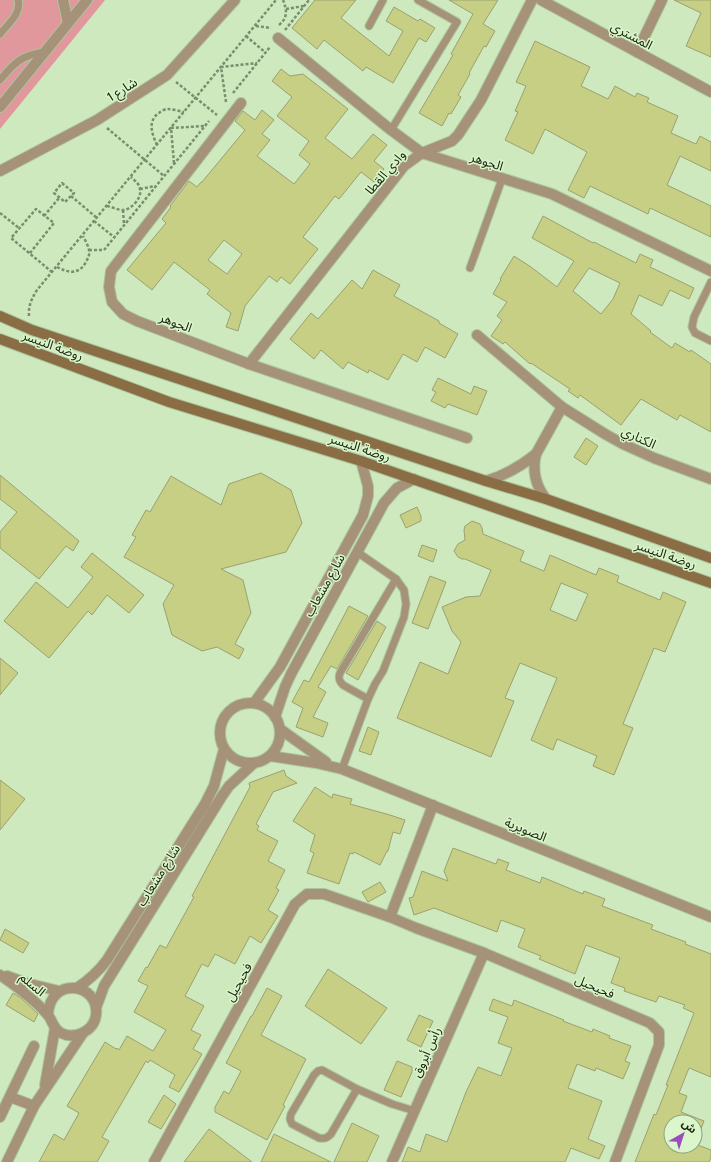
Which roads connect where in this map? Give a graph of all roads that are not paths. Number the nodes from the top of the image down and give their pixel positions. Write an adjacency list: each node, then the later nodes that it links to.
1 (18, 0): 12 (lane)
2 (63, 0): 10 (street)
3 (87, 0): 10 (street)
4 (235, 0): 22 (street, شارع 1)
5 (383, 0): 11 (lane)
6 (418, 0): 20 (lane)
7 (532, 0): 21 (street, وادي القطا)
8 (541, 0): 15 (street, المشتري)
9 (662, 0): 15 (street)
10 (68, 23): 14 (street)
11 (369, 26)
12 (0, 34)
13 (278, 38): 20 (street, الجوهر)
14 (44, 52): 16 (lane); 19 (street)
15 (637, 52): 17 (street, المشتري)
16 (0, 80)
17 (711, 92)
18 (241, 103): 31 (street, الجوهر)
19 (0, 107)
20 (391, 130): 21 (street, الجوهر)
21 (422, 153): 23 (street, الجوهر); 31 (street, وادي القطا)
22 (0, 171)
23 (502, 179): 24 (lane); 25 (street, الجوهر)
24 (470, 268)
25 (711, 271)
26 (711, 282): 30 (lane)
27 (0, 316): 38 (street, روضة النيسر)
28 (477, 335): 32 (street, الكناري)
29 (0, 339): 35 (street, روضة النيسر)
30 (711, 341)
31 (249, 364): 33 (street, الجوهر)
32 (562, 407): 34 (street); 37 (street, الكناري)
33 (467, 438)
34 (536, 454): 38 (street); 39 (street)
35 (361, 461): 36 (street, روضة النيسر); 45 (street, شارع مشعاب)
36 (414, 479): 40 (street, شارع مشعاب); 43 (street, روضة النيسر)
37 (711, 479)
38 (486, 481): 39 (street, روضة النيسر)
39 (546, 499): 41 (street, روضة النيسر)
40 (357, 552): 42 (lane); 46 (street, شارع مشعاب)
41 (711, 558)
42 (396, 579): 44 (lane); 44 (lane)
43 (711, 584)
44 (368, 699): 52 (lane)
45 (254, 703): 46 (street); 48 (street)
46 (275, 717): 47 (street)
47 (280, 729): 49 (street); 51 (street, الصويرية)
48 (224, 749): 50 (street); 58 (street, شارع مشعاب)
49 (270, 756): 50 (street); 51 (street, الصويرية)
50 (254, 763): 60 (street, شارع مشعاب)
51 (332, 766): 52 (street, الصويرية)
52 (342, 769): 53 (street, الصويرية)
53 (433, 805): 54 (street); 55 (street, الصويرية)
54 (390, 917): 56 (street, فحيحيل); 72 (street, فحيحيل)
55 (711, 917)
56 (484, 953): 69 (street, رأس أبروق); 74 (street, فحيحيل)
57 (0, 974): 59 (street, السلم); 61 (street, السلم)
58 (77, 988): 59 (street); 60 (street)
59 (59, 992): 61 (street)
60 (96, 1008): 63 (street)
61 (48, 1015): 62 (street)
62 (55, 1028): 63 (street); 66 (street)
63 (83, 1033): 66 (street)
64 (34, 1046): 67 (street)
65 (357, 1089): 65 (lane); 69 (lane)
66 (44, 1091): 68 (street)
67 (10, 1097): 68 (street); 70 (street)
68 (34, 1106): 71 (street)
69 (415, 1111): 73 (street, رأس أبروق)
70 (0, 1118)
71 (7, 1162)
72 (154, 1162)
73 (392, 1162)
74 (615, 1162)

